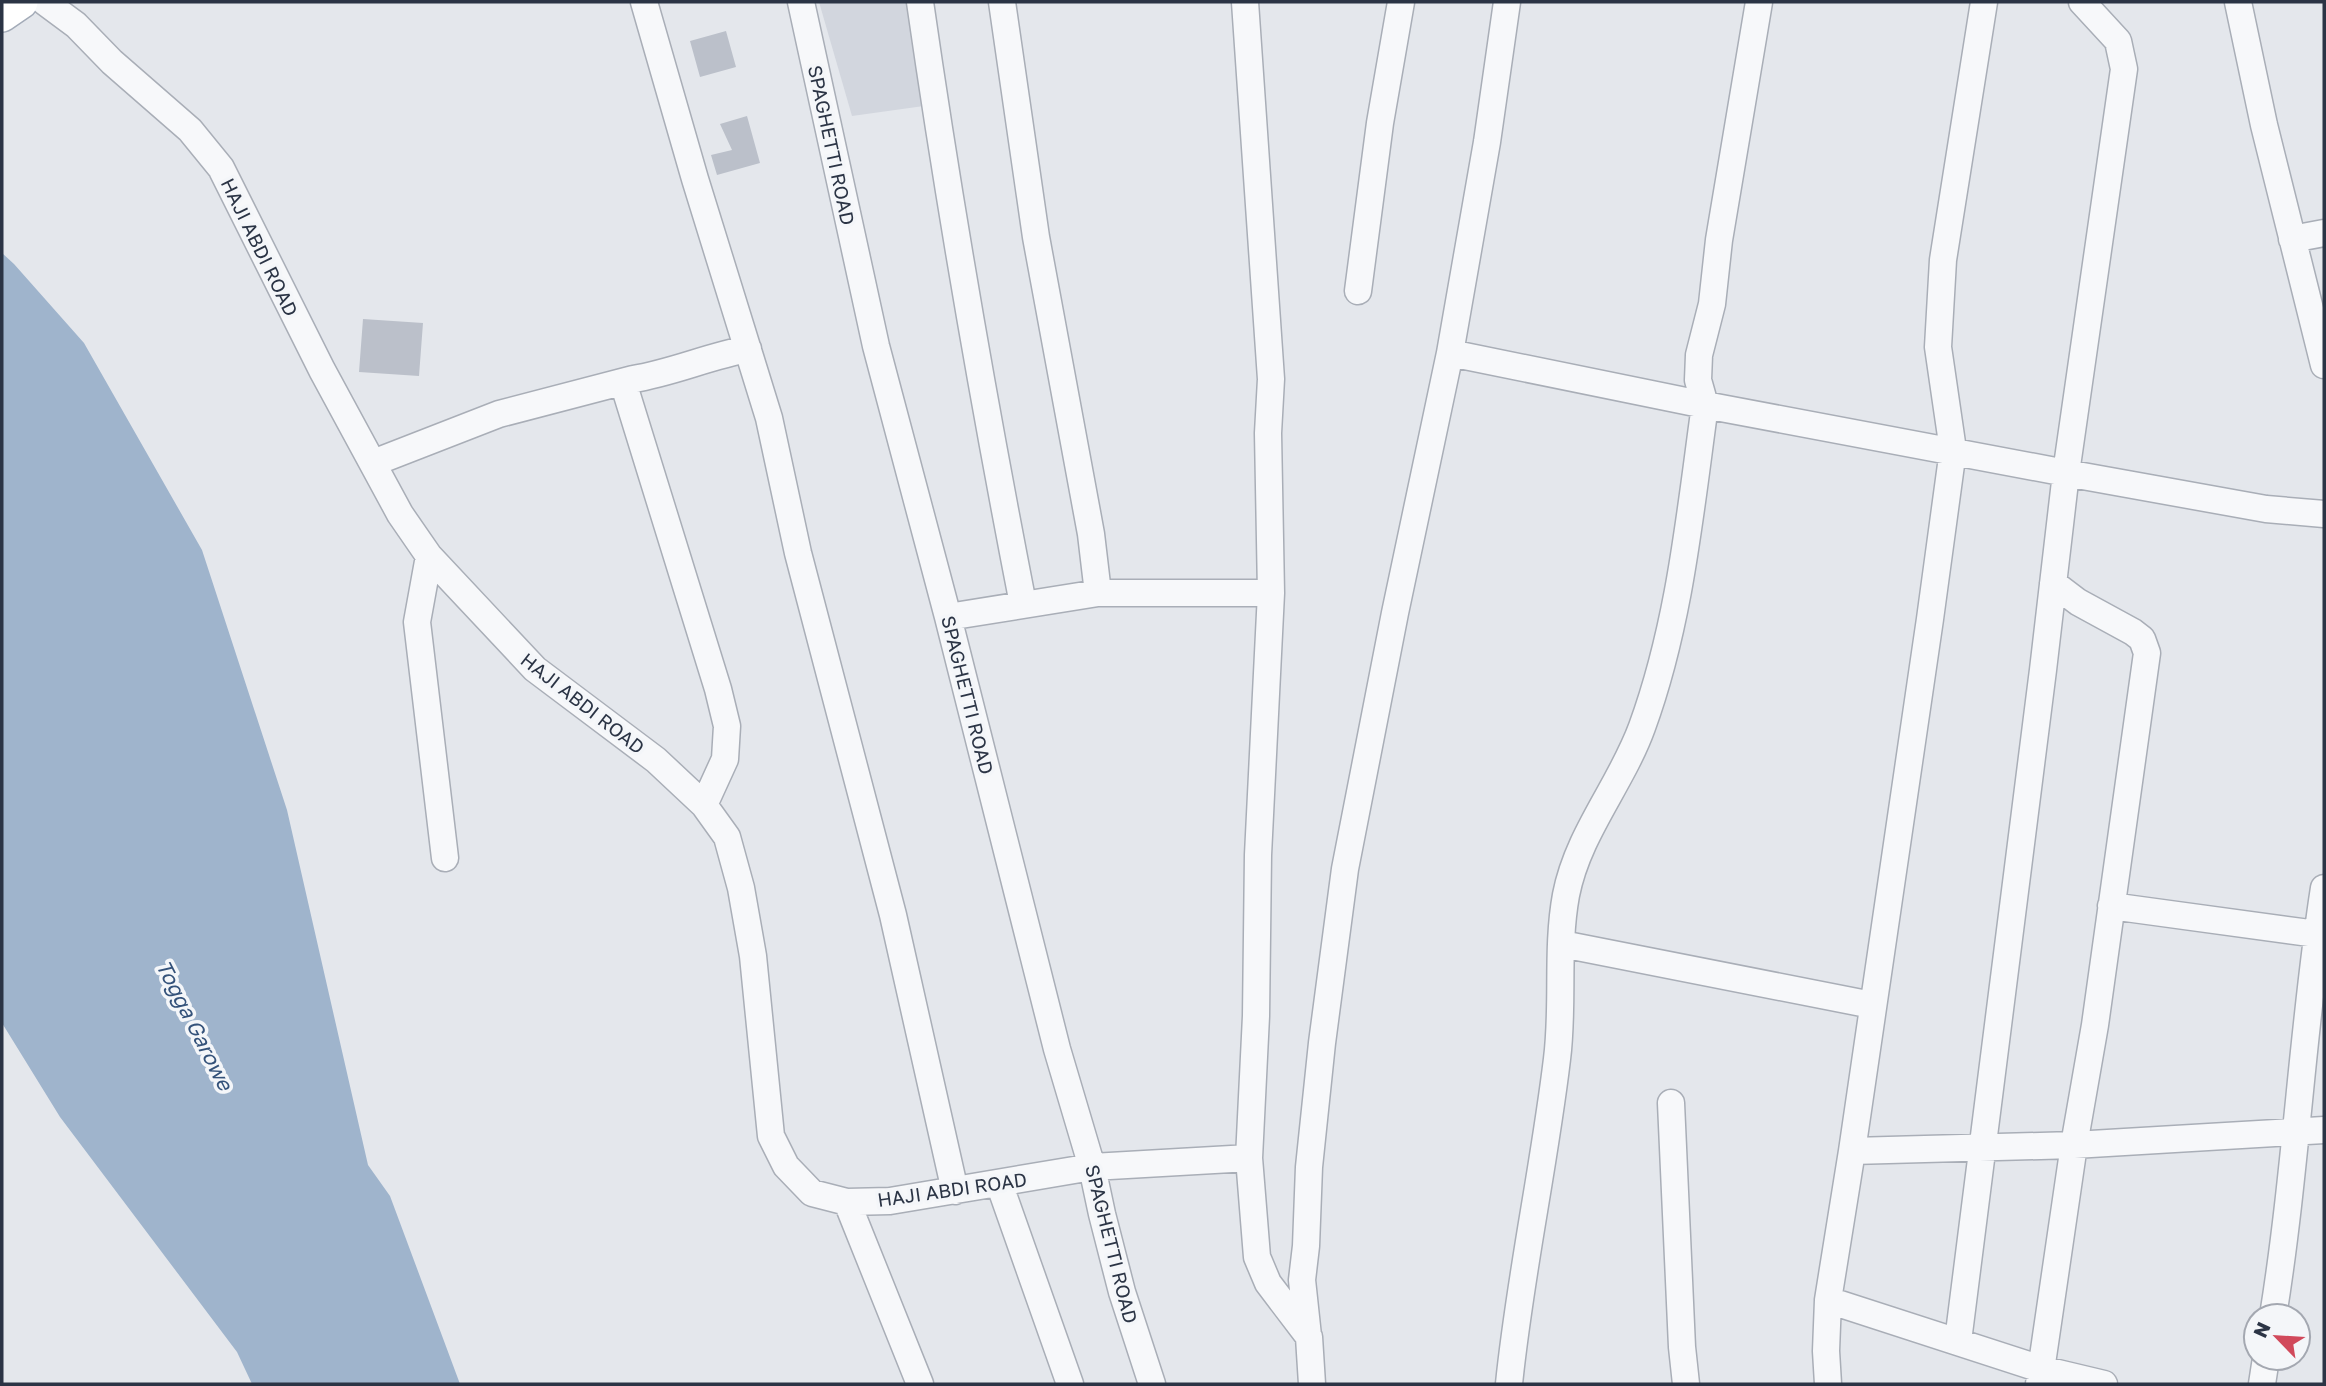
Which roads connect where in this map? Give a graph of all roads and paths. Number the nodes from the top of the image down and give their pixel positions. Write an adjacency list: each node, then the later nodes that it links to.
1 (20, 2): 14 (main road)
2 (45, 2): 24 (street, HAJI ABDI ROAD)
3 (644, 2): 18 (street)
4 (801, 2): 32 (street, SPAGHETTI ROAD)
5 (920, 2): 31 (street)
6 (1002, 2): 29 (street)
7 (1245, 2): 30 (street)
8 (1401, 2): 17 (street)
9 (1507, 2): 19 (street)
10 (1759, 2): 22 (street)
11 (1984, 2): 23 (street)
12 (2082, 2): 25 (street)
13 (2238, 2): 16 (street)
14 (2, 15)
15 (2324, 233): 16 (street)
16 (2292, 239): 20 (street)
17 (1358, 291)
18 (748, 349): 21 (street); 50 (street)
19 (1450, 354): 22 (street); 54 (street)
20 (2324, 365)
21 (622, 382): 24 (street); 33 (street)
22 (1705, 405): 23 (street); 38 (street)
23 (1953, 450): 25 (street); 40 (street)
24 (373, 463): 27 (street, HAJI ABDI ROAD)
25 (2066, 473): 26 (street); 28 (street)
26 (2324, 514)
27 (429, 556): 33 (street, HAJI ABDI ROAD); 34 (street)
28 (2053, 583): 36 (street); 45 (street)
29 (1098, 593): 30 (street); 31 (street)
30 (1271, 593): 47 (street)
31 (1023, 604): 32 (street)
32 (948, 617): 48 (street, SPAGHETTI ROAD)
33 (704, 805): 51 (street, HAJI ABDI ROAD)
34 (445, 858)
35 (2324, 888): 37 (street)
36 (2111, 906): 37 (street); 44 (street)
37 (2317, 934): 39 (street)
38 (1562, 944): 40 (street); 61 (street)
39 (2318, 1000): 43 (street)
40 (1872, 1005): 46 (street)
41 (1671, 1103): 62 (street)
42 (2324, 1129): 43 (street)
43 (2297, 1130): 44 (street); 53 (street)
44 (2074, 1145): 45 (street); 56 (street)
45 (1983, 1149): 46 (street); 55 (street)
46 (1852, 1151): 52 (street)
47 (1248, 1158): 48 (street, HAJI ABDI ROAD); 54 (street)
48 (1092, 1167): 49 (street, HAJI ABDI ROAD); 59 (street, SPAGHETTI ROAD)
49 (999, 1183): 50 (street, HAJI ABDI ROAD); 58 (street)
50 (955, 1191): 51 (street, HAJI ABDI ROAD)
51 (847, 1202): 57 (street)
52 (1828, 1300): 55 (street); 63 (street)
53 (2275, 1302)
54 (1309, 1338): 60 (street)
55 (1958, 1341): 56 (street)
56 (2040, 1376): 64 (street)
57 (920, 1384)
58 (1070, 1384)
59 (1152, 1384)
60 (1312, 1384)
61 (1509, 1384)
62 (1686, 1384)
63 (1828, 1384)
64 (2104, 1384)

